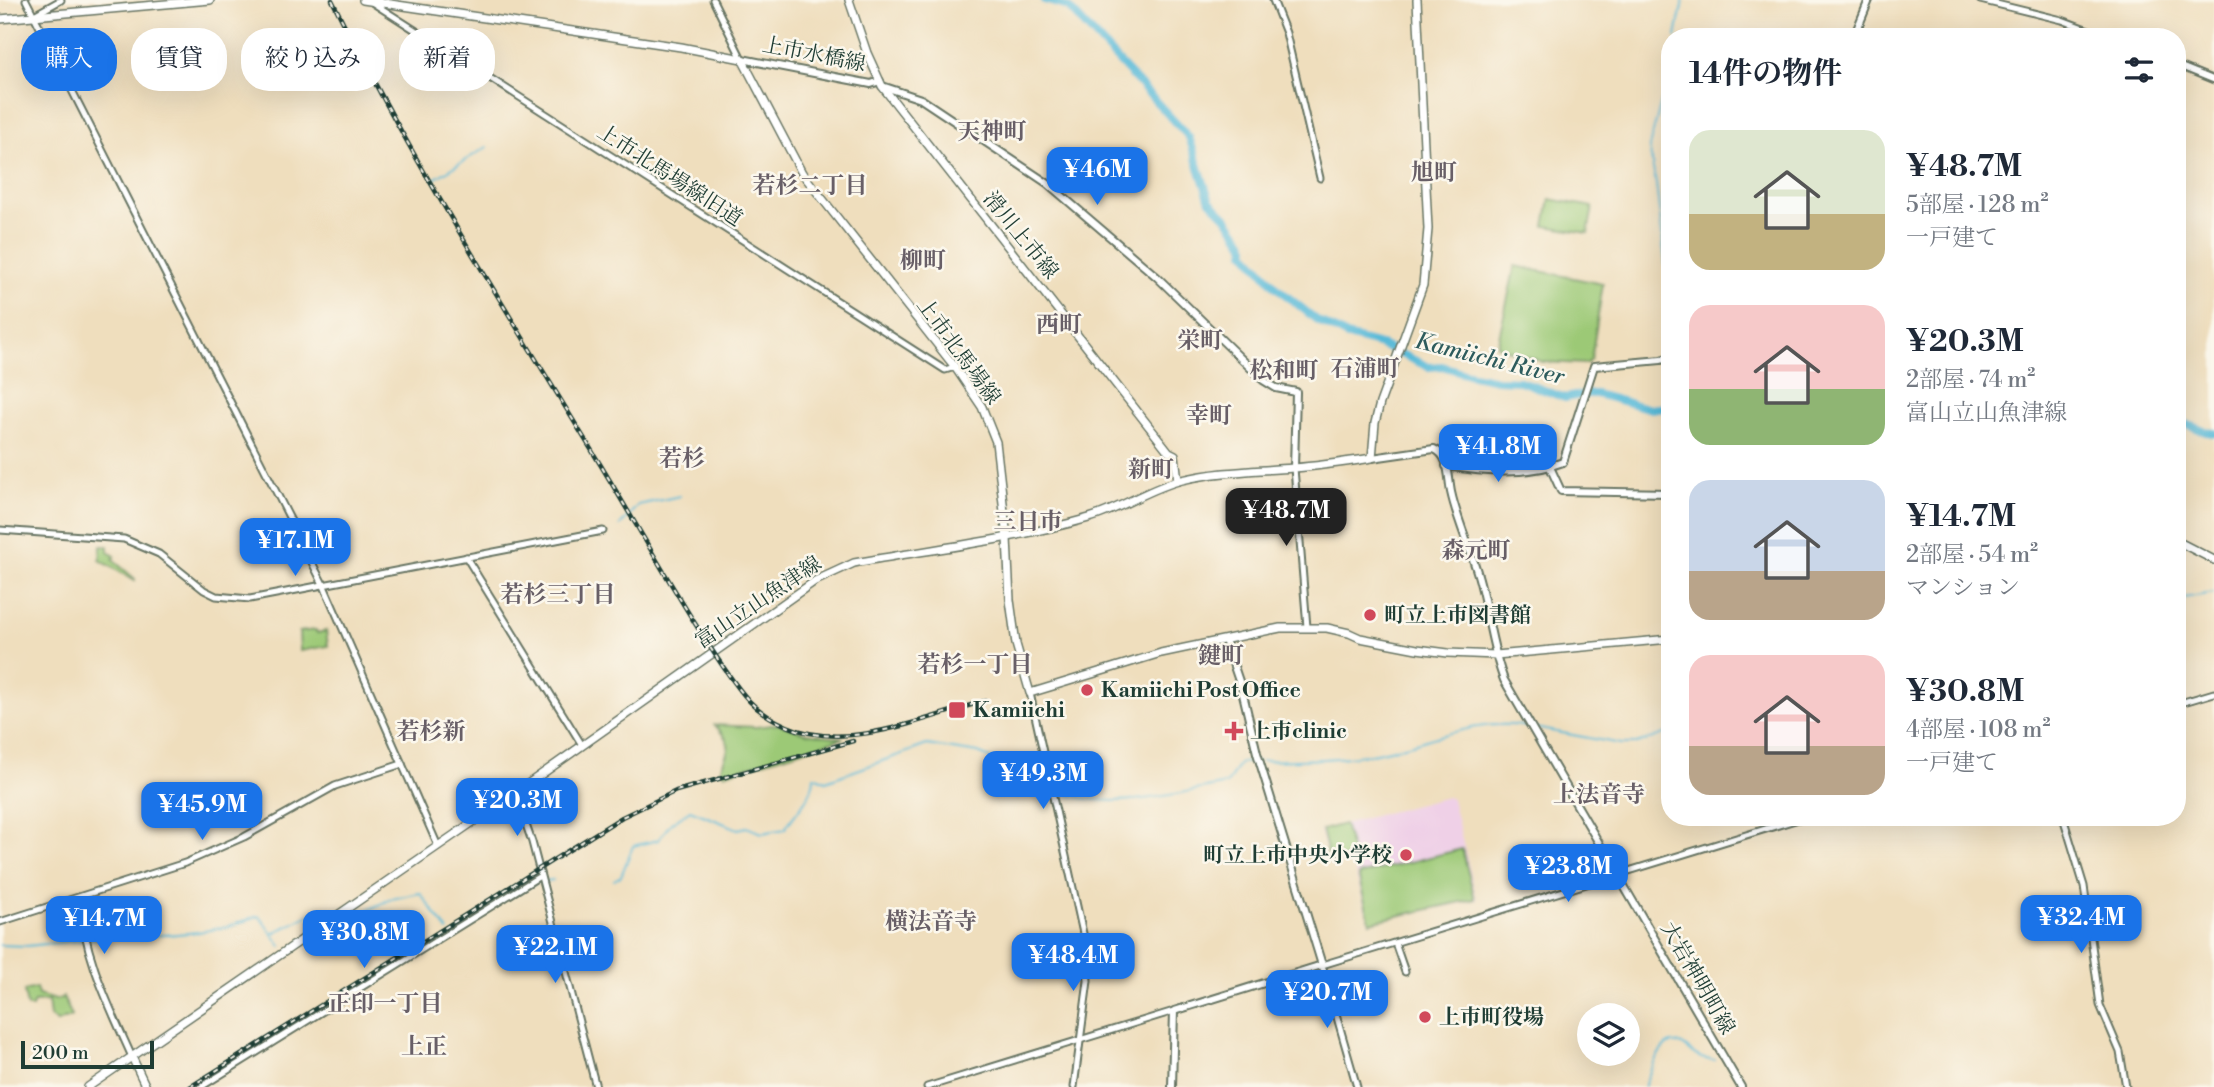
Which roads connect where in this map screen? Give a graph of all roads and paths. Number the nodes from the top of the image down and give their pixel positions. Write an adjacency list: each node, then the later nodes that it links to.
1 (26, 0): 11 (street)
2 (61, 0): 11 (street)
3 (210, 0): 11 (main road)
4 (713, 0): 15 (street)
5 (849, 0): 18 (main road, 滑川上市線)
6 (1273, 0): 19 (street)
7 (1417, 0): 22 (main road)
8 (1869, 0): 13 (main road)
9 (1980, 0): 14 (street)
10 (366, 1): 15 (main road); 21 (street, 上市北馬場線旧道)
11 (34, 15): 12 (main road); 34 (street)
12 (0, 19)
13 (1858, 28)
14 (2083, 28)
15 (742, 59): 18 (main road, 上市水橋線); 21 (main road, 上市北馬場線)
16 (2186, 69): 17 (street)
17 (2214, 80)
18 (881, 83): 25 (main road, 上市水橋線); 26 (main road, 滑川上市線)
19 (1320, 178)
20 (1661, 360): 24 (main road)
21 (954, 367): 30 (main road, 上市北馬場線)
22 (1373, 458): 23 (main road); 25 (main road, 富山立山魚津線)
23 (1446, 466): 24 (main road); 38 (main road, 大岩神明町線)
24 (1550, 467): 27 (main road)
25 (1294, 468): 26 (main road, 富山立山魚津線); 35 (street)
26 (1178, 481): 30 (main road, 富山立山魚津線)
27 (1661, 494)
28 (0, 530): 34 (street)
29 (603, 531): 32 (street)
30 (1007, 538): 39 (main road, 上市北馬場線); 42 (main road, 富山立山魚津線)
31 (2186, 546): 33 (main road)
32 (466, 557): 34 (street); 42 (street)
33 (2214, 560)
34 (324, 586): 43 (street)
35 (1307, 627): 36 (main road); 38 (main road)
36 (1225, 640): 39 (main road); 53 (main road)
37 (1661, 640): 38 (main road)
38 (1496, 655): 48 (main road, 大岩神明町線)
39 (1030, 693): 56 (street)
40 (2214, 693): 41 (street)
41 (2186, 701)
42 (582, 745): 44 (main road, 富山立山魚津線)
43 (402, 764): 47 (street); 50 (street)
44 (515, 793): 47 (main road, 富山立山魚津線); 49 (street)
45 (1776, 826): 48 (street)
46 (2066, 826): 67 (street)
47 (438, 846): 57 (main road, 富山立山魚津線)
48 (1617, 875): 52 (street); 66 (main road, 大岩神明町線)
49 (540, 876): 60 (street); 61 (street)
50 (80, 897): 51 (street); 57 (street)
51 (0, 922)
52 (1395, 943): 53 (street); 54 (street)
53 (1322, 965): 55 (main road); 65 (street)
54 (1405, 972)
55 (1174, 1011): 56 (street); 64 (main road)
56 (1082, 1039): 62 (street); 63 (street)
57 (132, 1058): 58 (main road, 富山立山魚津線); 59 (main road)
58 (88, 1087)
59 (146, 1087)
60 (201, 1087)
61 (596, 1087)
62 (927, 1087)
63 (1074, 1087)
64 (1172, 1087)
65 (1357, 1087)
66 (1741, 1087)
67 (2126, 1087)

